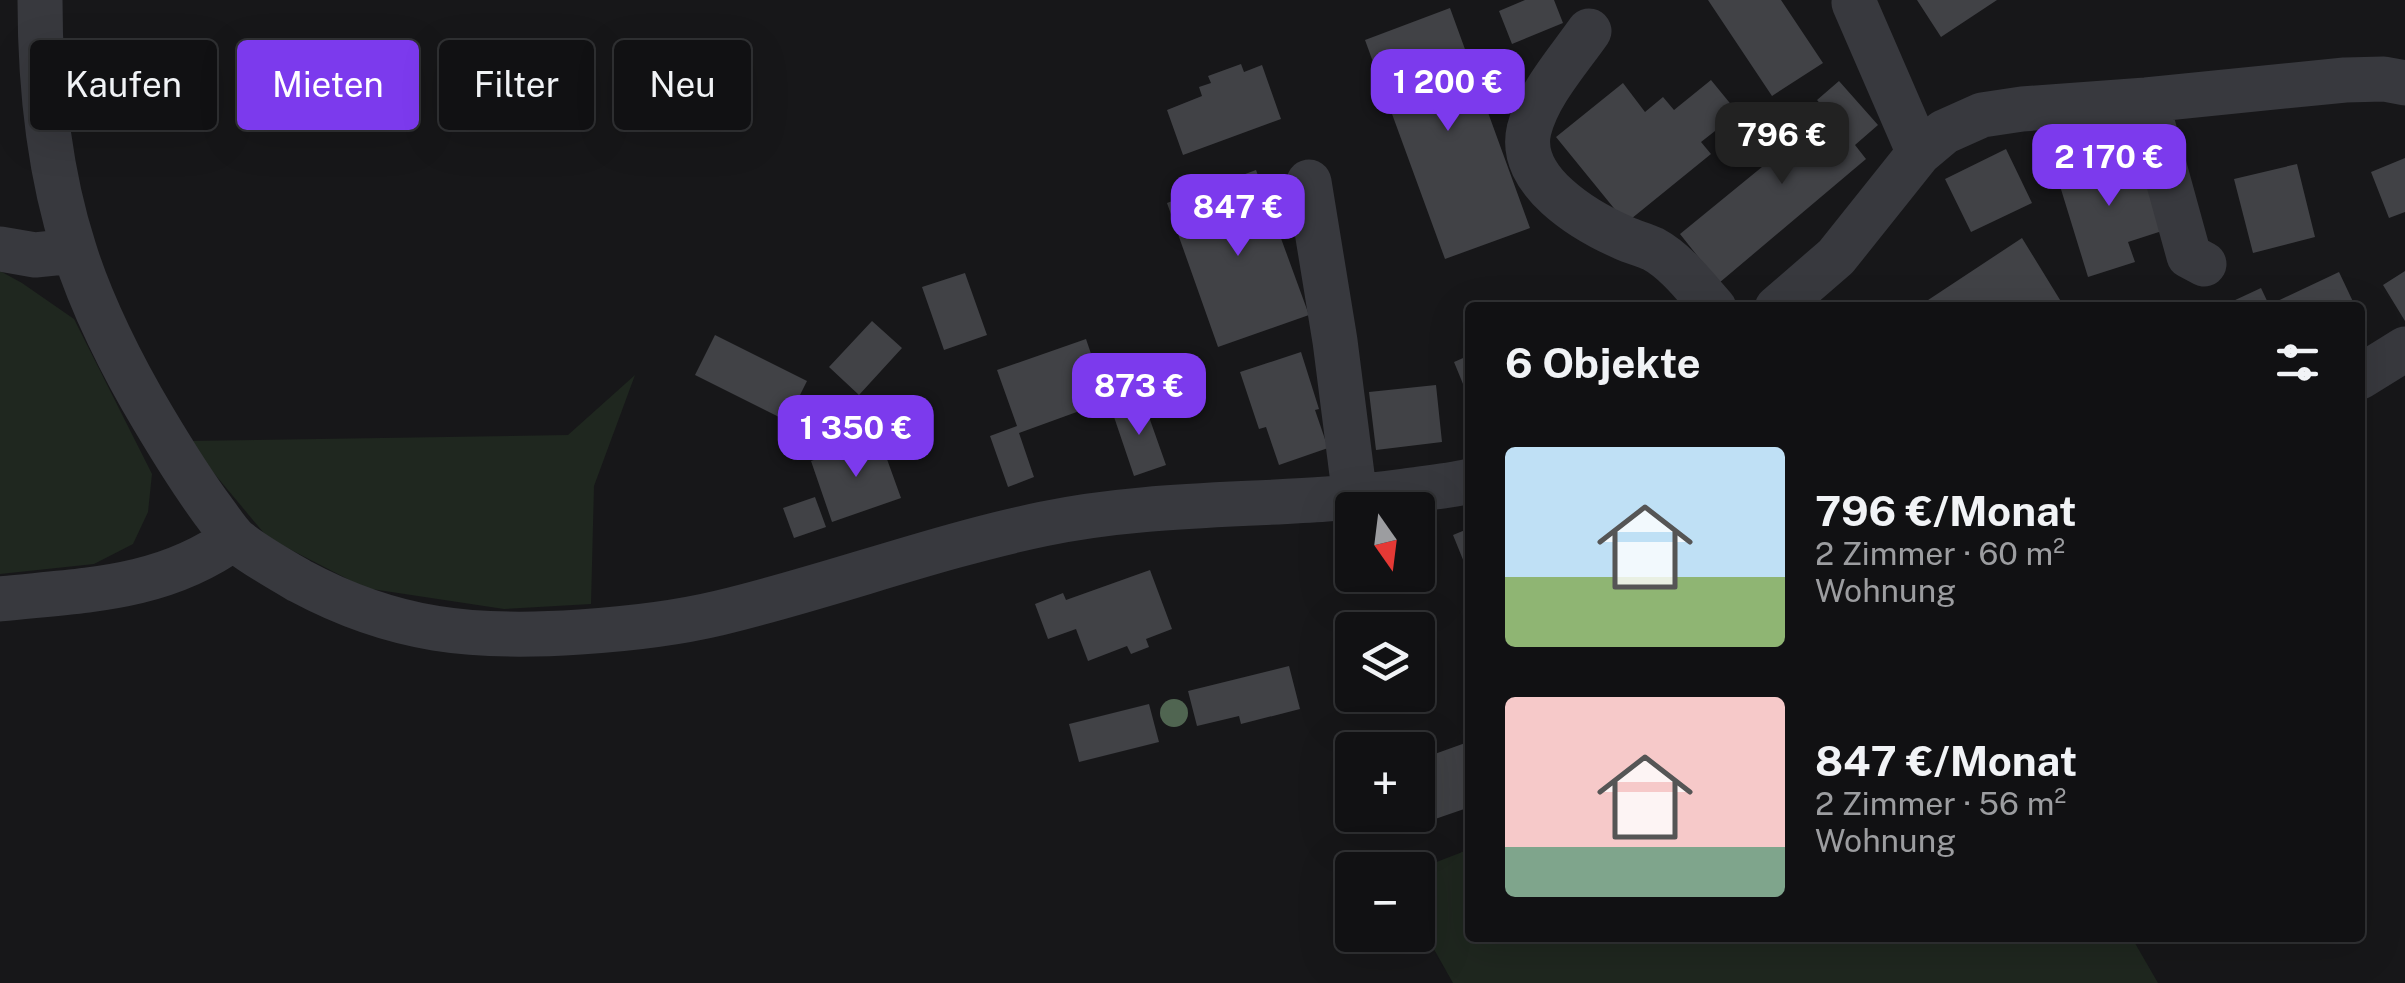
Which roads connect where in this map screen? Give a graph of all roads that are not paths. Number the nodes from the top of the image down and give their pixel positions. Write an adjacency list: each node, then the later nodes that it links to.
1 (40, 0): 9 (street)
2 (1855, 0): 6 (street)
3 (1589, 31): 11 (street)
4 (2405, 83): 5 (street)
5 (2146, 100): 6 (street); 10 (street)
6 (1920, 153): 12 (street)
7 (1309, 182): 16 (street)
8 (0, 249): 9 (street)
9 (74, 251): 19 (street)
10 (2204, 264)
11 (1708, 302)
12 (1784, 302)
13 (2405, 349): 14 (street)
14 (2365, 373)
15 (1465, 482): 17 (street)
16 (1354, 492)
17 (1396, 492)
18 (1335, 499): 19 (street)
19 (234, 538): 20 (street)
20 (0, 599)

